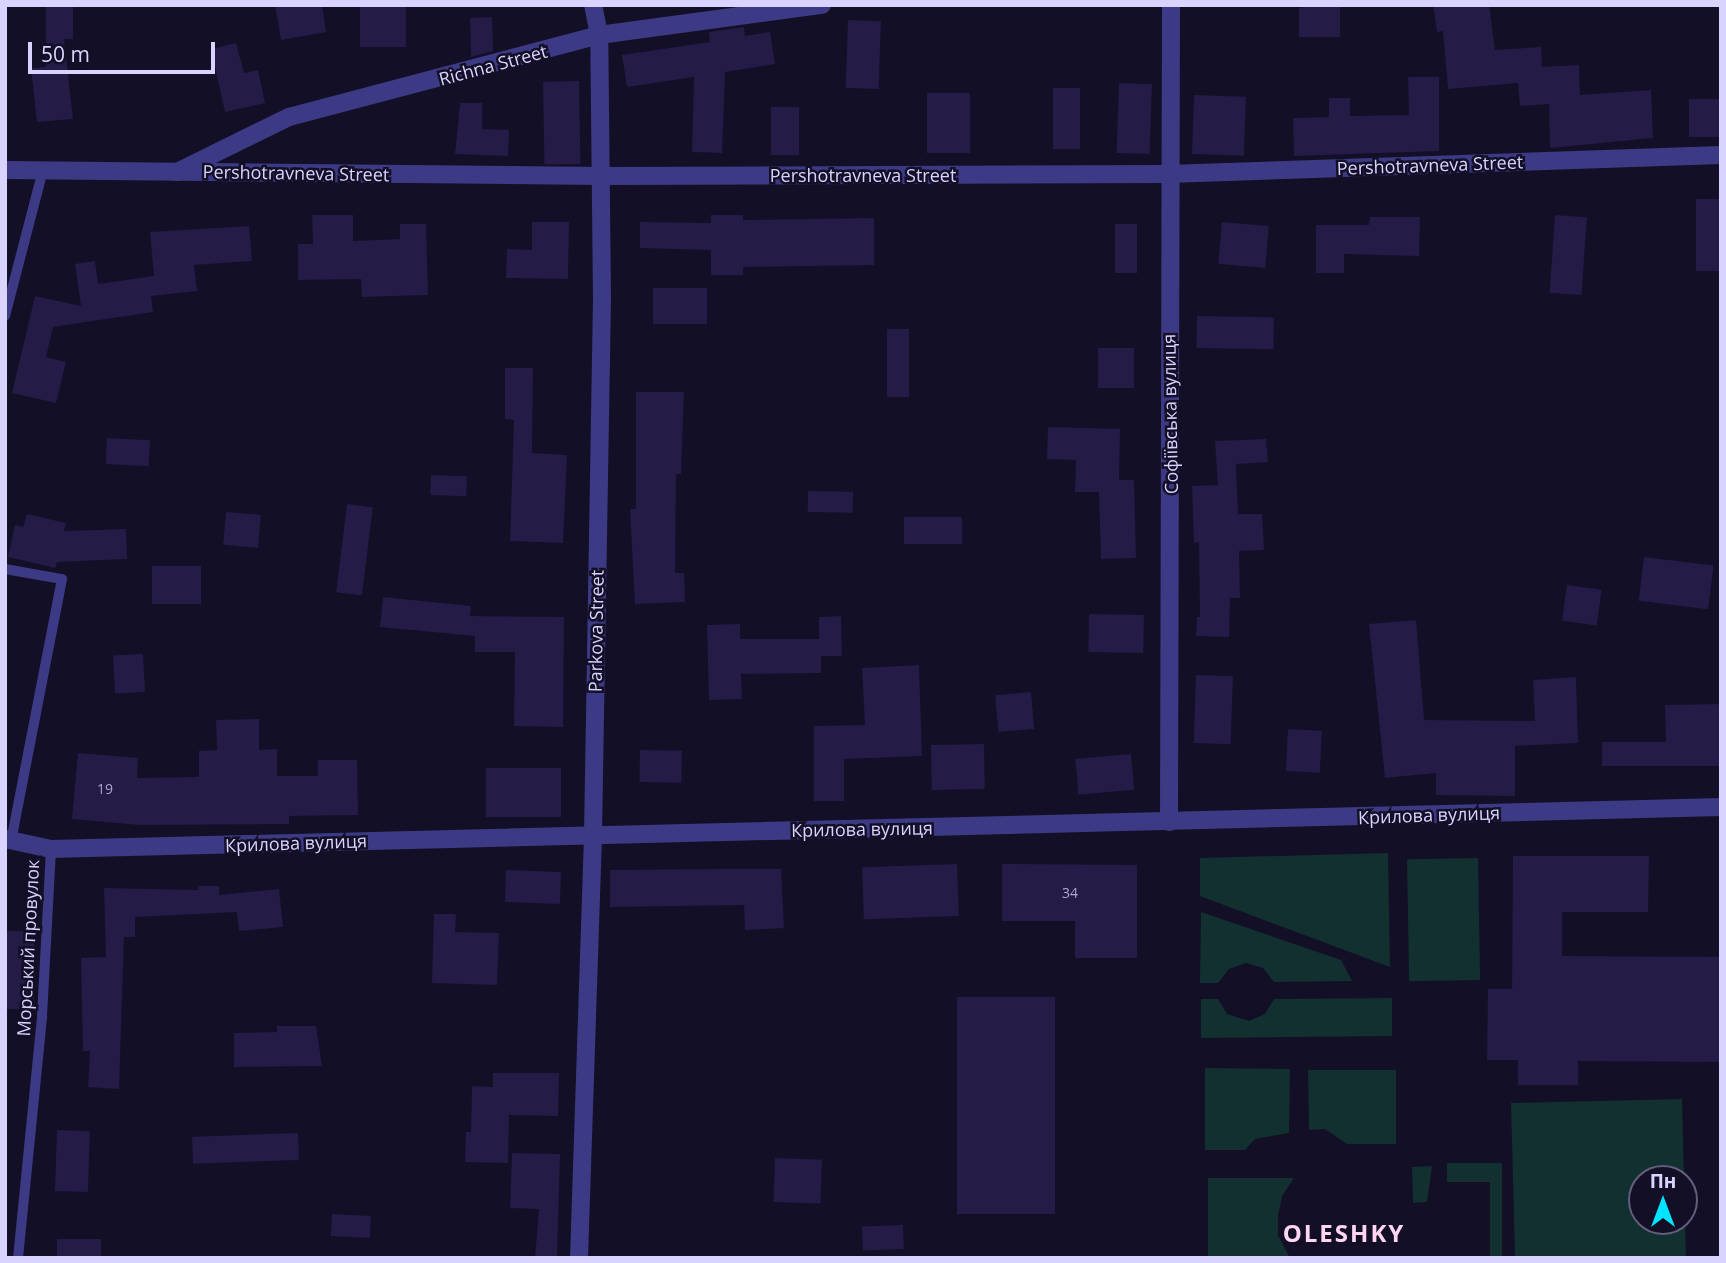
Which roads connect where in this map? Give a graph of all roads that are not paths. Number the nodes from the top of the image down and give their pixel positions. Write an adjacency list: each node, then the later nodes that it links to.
1 (593, 5): 4 (street, Parkova Street)
2 (822, 5): 4 (street, Richna Street)
3 (1171, 5): 9 (street, Софіївська вулиця)
4 (599, 35): 8 (street, Richna Street); 10 (street, Parkova Street)
5 (1721, 156): 9 (street, Pershotravneva Street)
6 (5, 170): 7 (street, Pershotravneva Street)
7 (43, 170): 8 (street, Pershotravneva Street); 11 (lane)
8 (177, 172): 10 (street, Pershotravneva Street)
9 (1167, 174): 10 (street, Pershotravneva Street); 14 (street, Софіївська вулиця)
10 (604, 176): 15 (street, Parkova Street)
11 (5, 316)
12 (5, 569): 16 (lane, Морський провулок)
13 (1721, 807): 14 (street, Крилова вулиця)
14 (1169, 822): 15 (street, Крилова вулиця)
15 (593, 835): 17 (street, Крилова вулиця); 19 (street, Parkova Street)
16 (8, 840): 17 (street, Крилова вулиця)
17 (51, 849): 18 (lane, Морський провулок)
18 (18, 1258)
19 (579, 1258)

